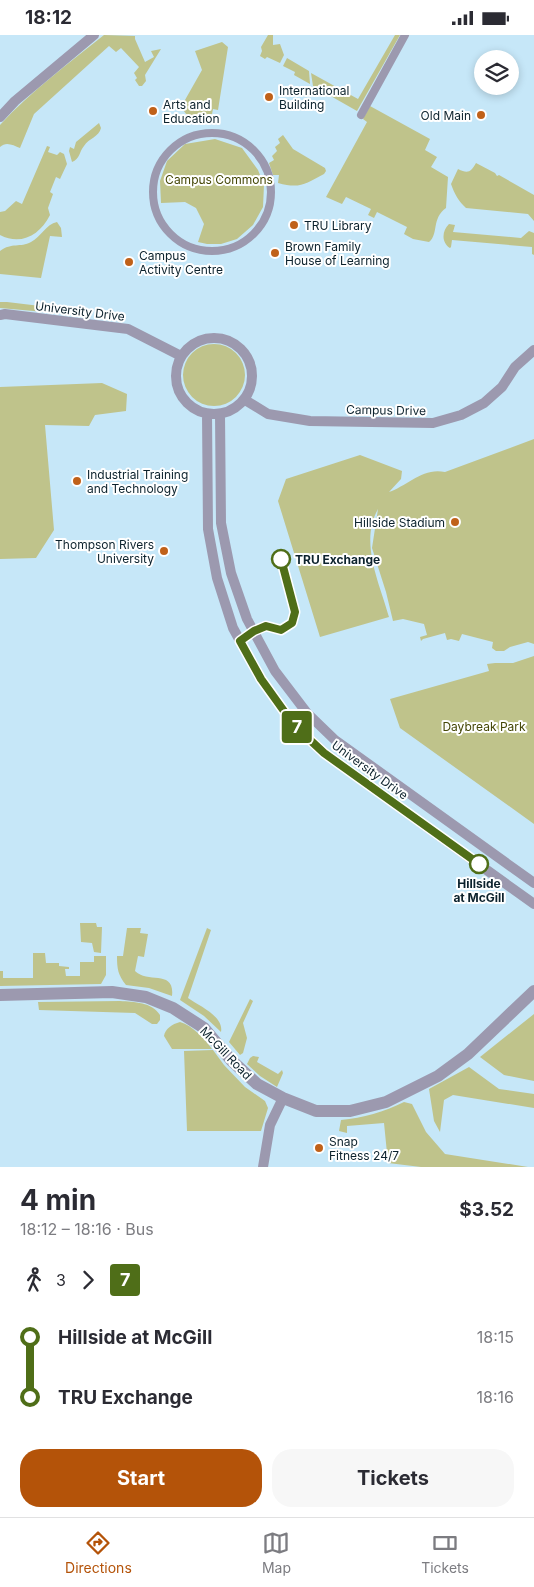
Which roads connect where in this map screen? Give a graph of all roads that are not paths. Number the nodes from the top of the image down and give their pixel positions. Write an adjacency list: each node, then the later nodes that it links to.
1 (94, 35): 4 (street)
2 (406, 35): 3 (street)
3 (361, 115)
4 (0, 117)
5 (272, 187): 5 (street)
6 (0, 315): 8 (street, University Drive)
7 (534, 350): 9 (street, Campus Drive)
8 (181, 356): 9 (street); 10 (street)
9 (245, 400): 11 (street)
10 (207, 414): 11 (street); 13 (street, University Drive)
11 (220, 414): 12 (street, University Drive)
12 (534, 883)
13 (534, 904)
14 (534, 991): 16 (street, McGill Road)
15 (0, 995): 16 (street, McGill Road)
16 (283, 1098): 17 (street)
17 (263, 1167)

